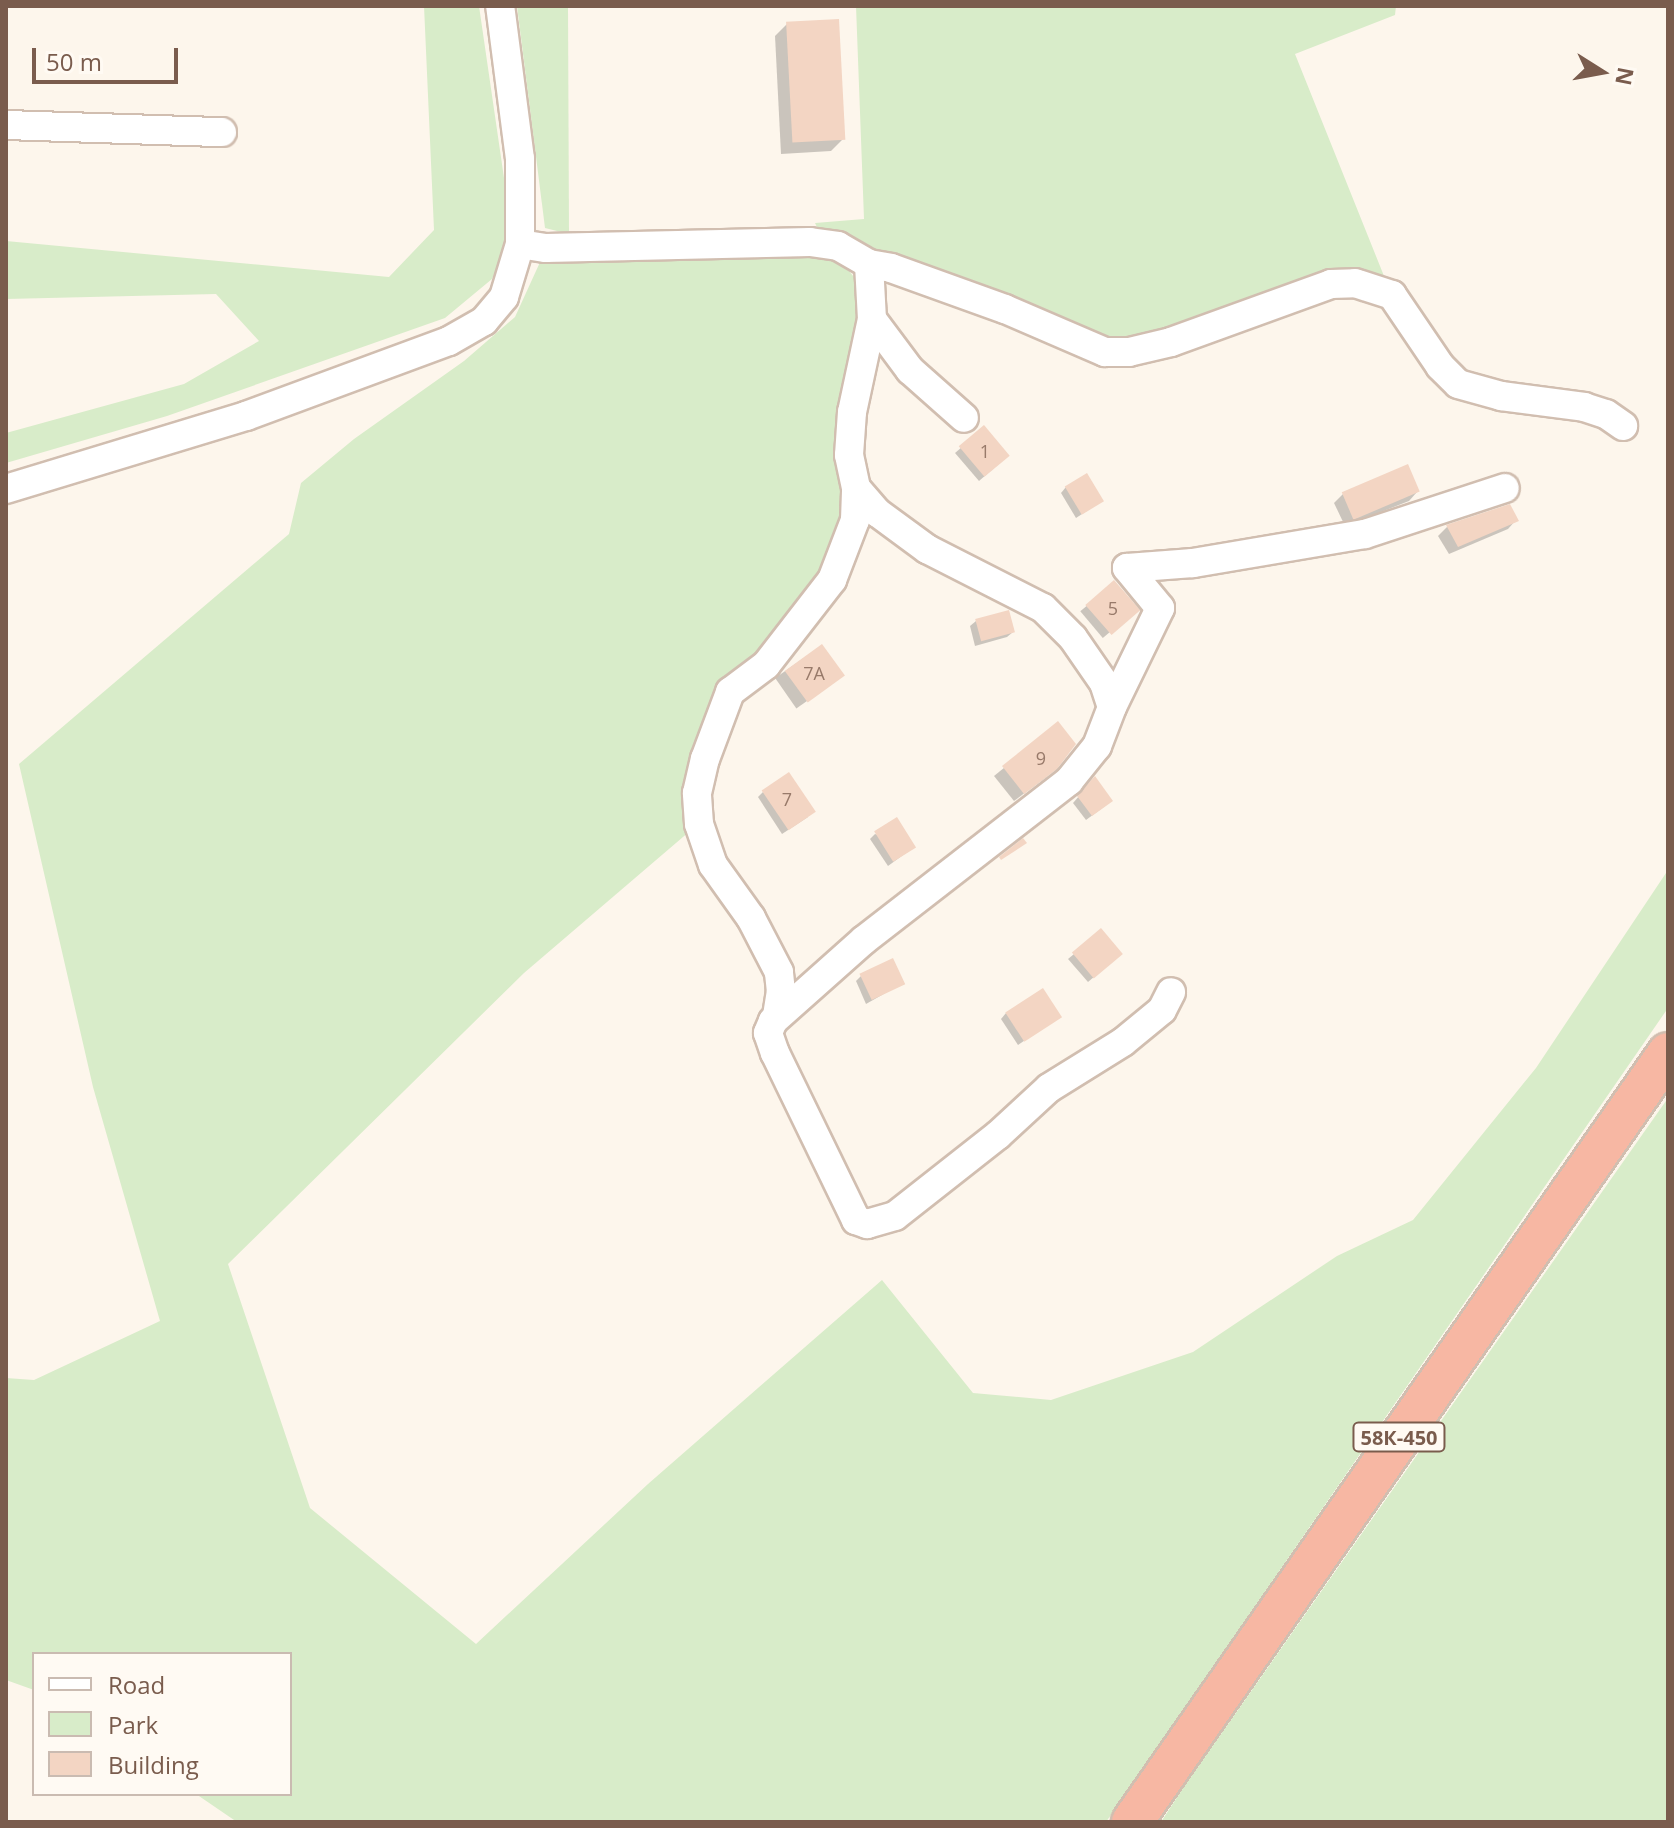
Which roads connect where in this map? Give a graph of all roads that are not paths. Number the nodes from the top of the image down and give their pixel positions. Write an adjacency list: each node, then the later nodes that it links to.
1 (500, 6): 4 (street)
2 (6, 125): 3 (street)
3 (222, 132)
4 (520, 244): 5 (street); 11 (street)
5 (869, 264): 6 (street); 8 (street)
6 (872, 319): 7 (street); 9 (street)
7 (964, 418)
8 (1623, 426)
9 (856, 488): 12 (street); 14 (street)
10 (1505, 488): 12 (street)
11 (6, 489)
12 (1112, 707): 14 (street)
13 (1171, 992): 14 (street)
14 (777, 1016)
15 (1668, 1053): 16 (highway, 58К-450)
16 (1132, 1822)

